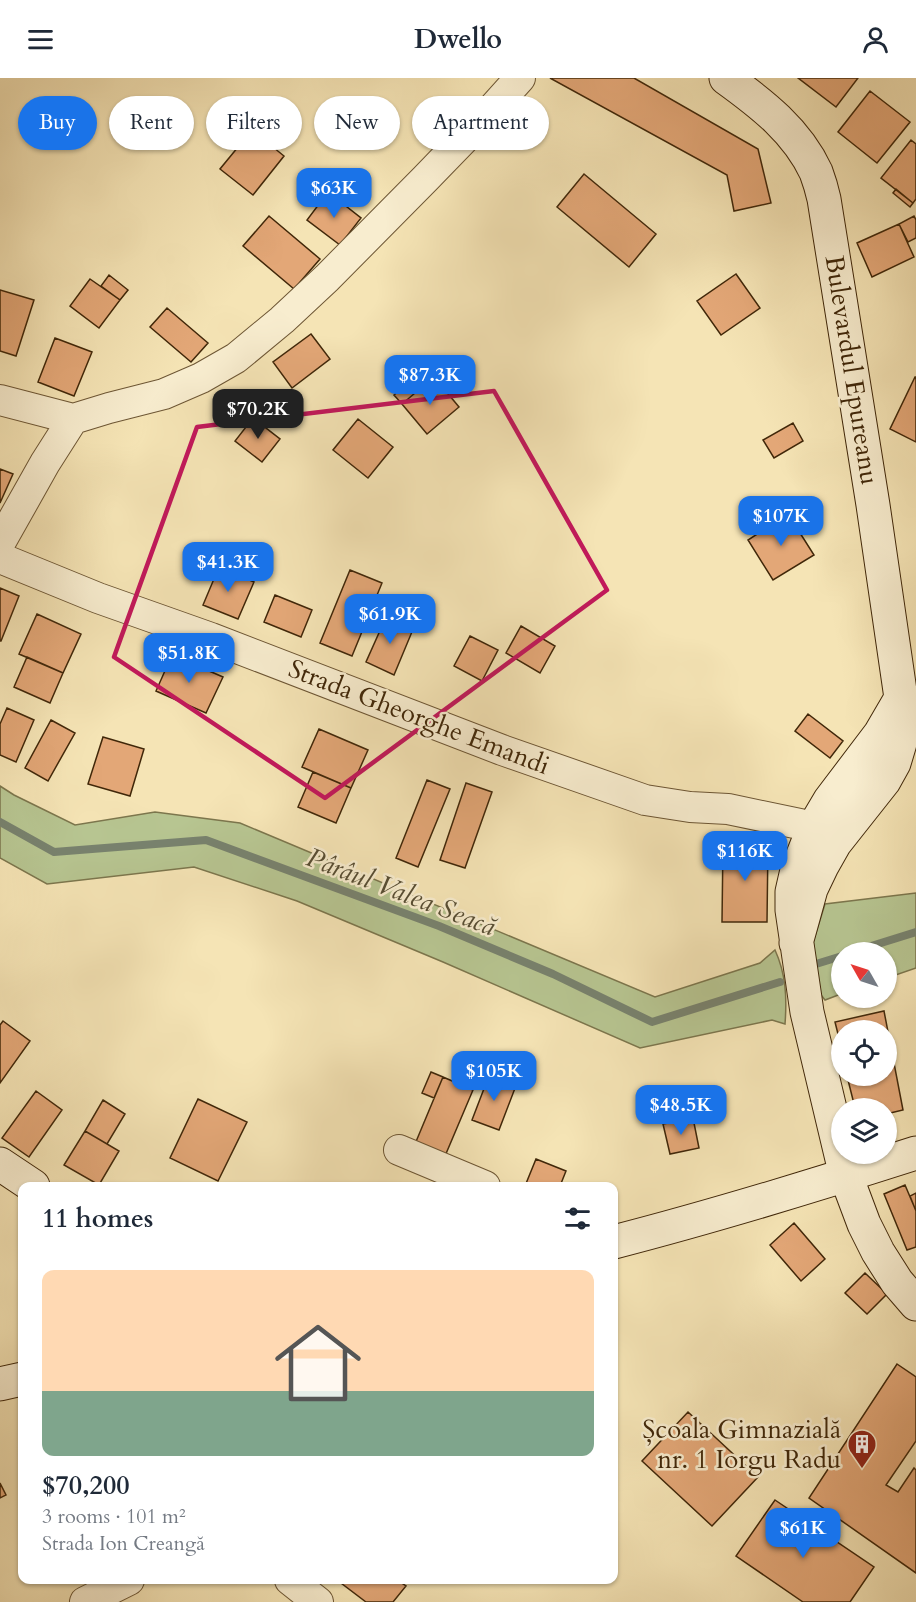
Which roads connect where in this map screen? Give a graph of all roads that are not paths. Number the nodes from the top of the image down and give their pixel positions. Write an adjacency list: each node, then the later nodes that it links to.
1 (520, 78): 4 (street)
2 (726, 78): 7 (main road, Bulevardul Epureanu)
3 (0, 400): 4 (street)
4 (73, 419): 5 (street)
5 (0, 543)
6 (0, 558): 8 (street, Strada Gheorghe Emandi)
7 (901, 698): 8 (main road); 9 (main road, Bulevardul Epureanu)
8 (814, 827): 9 (main road)
9 (796, 943): 13 (main road)
10 (399, 1150): 15 (street)
11 (916, 1153): 13 (main road)
12 (0, 1164): 14 (main road)
13 (846, 1176): 16 (main road); 17 (main road)
14 (27, 1182)
15 (475, 1182)
16 (618, 1241)
17 (916, 1304)
18 (18, 1380): 19 (main road)
19 (0, 1384)
20 (121, 1584): 22 (street)
21 (295, 1584): 23 (street)
22 (85, 1602)
23 (318, 1602)

